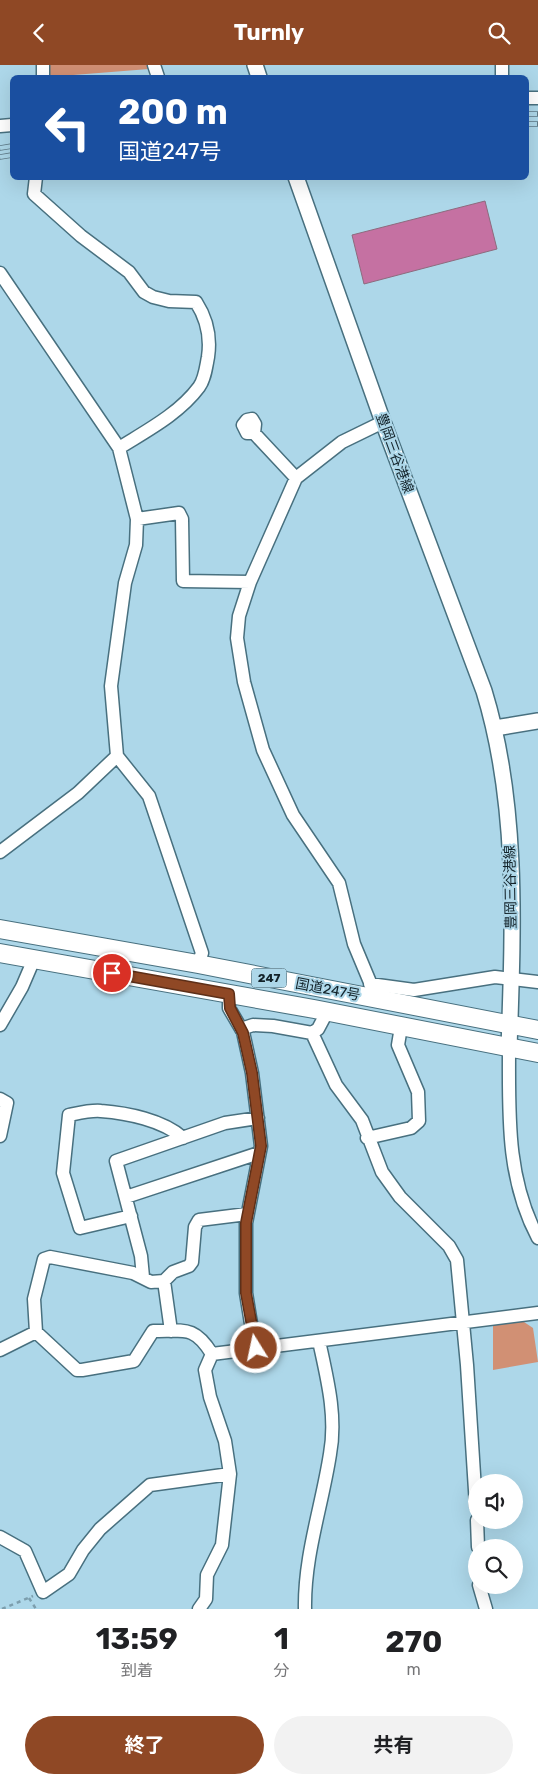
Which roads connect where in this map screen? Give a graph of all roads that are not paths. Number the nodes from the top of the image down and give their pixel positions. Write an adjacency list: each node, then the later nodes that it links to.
1 (36, 180): 6 (street)
2 (297, 180): 4 (main road, 豊岡三谷港線)
3 (0, 273): 6 (street)
4 (383, 422): 7 (street); 11 (main road, 豊岡三谷港線)
5 (254, 433): 7 (street)
6 (119, 448): 8 (street)
7 (296, 478): 9 (street)
8 (137, 519): 9 (street); 12 (street)
9 (250, 582): 20 (street)
10 (538, 721): 11 (main road)
11 (496, 728): 18 (main road, 豊岡三谷港線)
12 (117, 756): 13 (street); 17 (street)
13 (0, 852)
14 (0, 929): 17 (highway, 国道247号 / 247)
15 (0, 953): 16 (highway, 国道247号 / 247)
16 (34, 959): 21 (highway, 国道247号 / 247); 24 (street)
17 (198, 963): 20 (highway, 国道247号 / 247)
18 (511, 977): 19 (street); 20 (street); 23 (main road, 豊岡三谷港線)
19 (538, 982)
20 (374, 991): 23 (highway, 国道247号 / 247)
21 (229, 994): 22 (highway, 国道247号 / 247); 26 (street)
22 (327, 1012): 25 (highway, 国道247号 / 247); 28 (street)
23 (510, 1024): 27 (highway, 国道247号 / 247); 29 (main road, 豊岡三谷港線)
24 (0, 1025)
25 (401, 1027): 29 (highway, 国道247号 / 247); 35 (street)
26 (241, 1029): 28 (street); 32 (street)
27 (538, 1030)
28 (312, 1033): 35 (street)
29 (509, 1048): 30 (highway, 国道247号 / 247); 40 (street)
30 (538, 1053)
31 (0, 1099): 33 (street)
32 (258, 1118): 34 (street); 36 (street)
33 (0, 1136)
34 (183, 1138): 37 (street); 39 (street)
35 (368, 1138): 44 (street)
36 (259, 1153): 37 (street); 38 (street)
37 (126, 1197): 39 (street)
38 (247, 1214): 42 (street); 48 (street)
39 (132, 1218): 41 (street)
40 (538, 1238)
41 (143, 1277): 42 (street); 46 (street)
42 (164, 1281): 45 (street)
43 (538, 1313): 44 (street)
44 (463, 1322): 47 (street); 52 (street)
45 (171, 1331): 46 (street); 50 (street)
46 (36, 1332): 49 (street)
47 (319, 1341): 48 (street); 56 (street)
48 (256, 1348): 50 (street)
49 (0, 1350)
50 (212, 1354): 51 (street)
51 (230, 1474): 53 (street); 55 (street)
52 (474, 1474)
53 (0, 1537)
54 (482, 1594): 57 (street)
55 (199, 1609)
56 (305, 1609)
57 (486, 1609)

